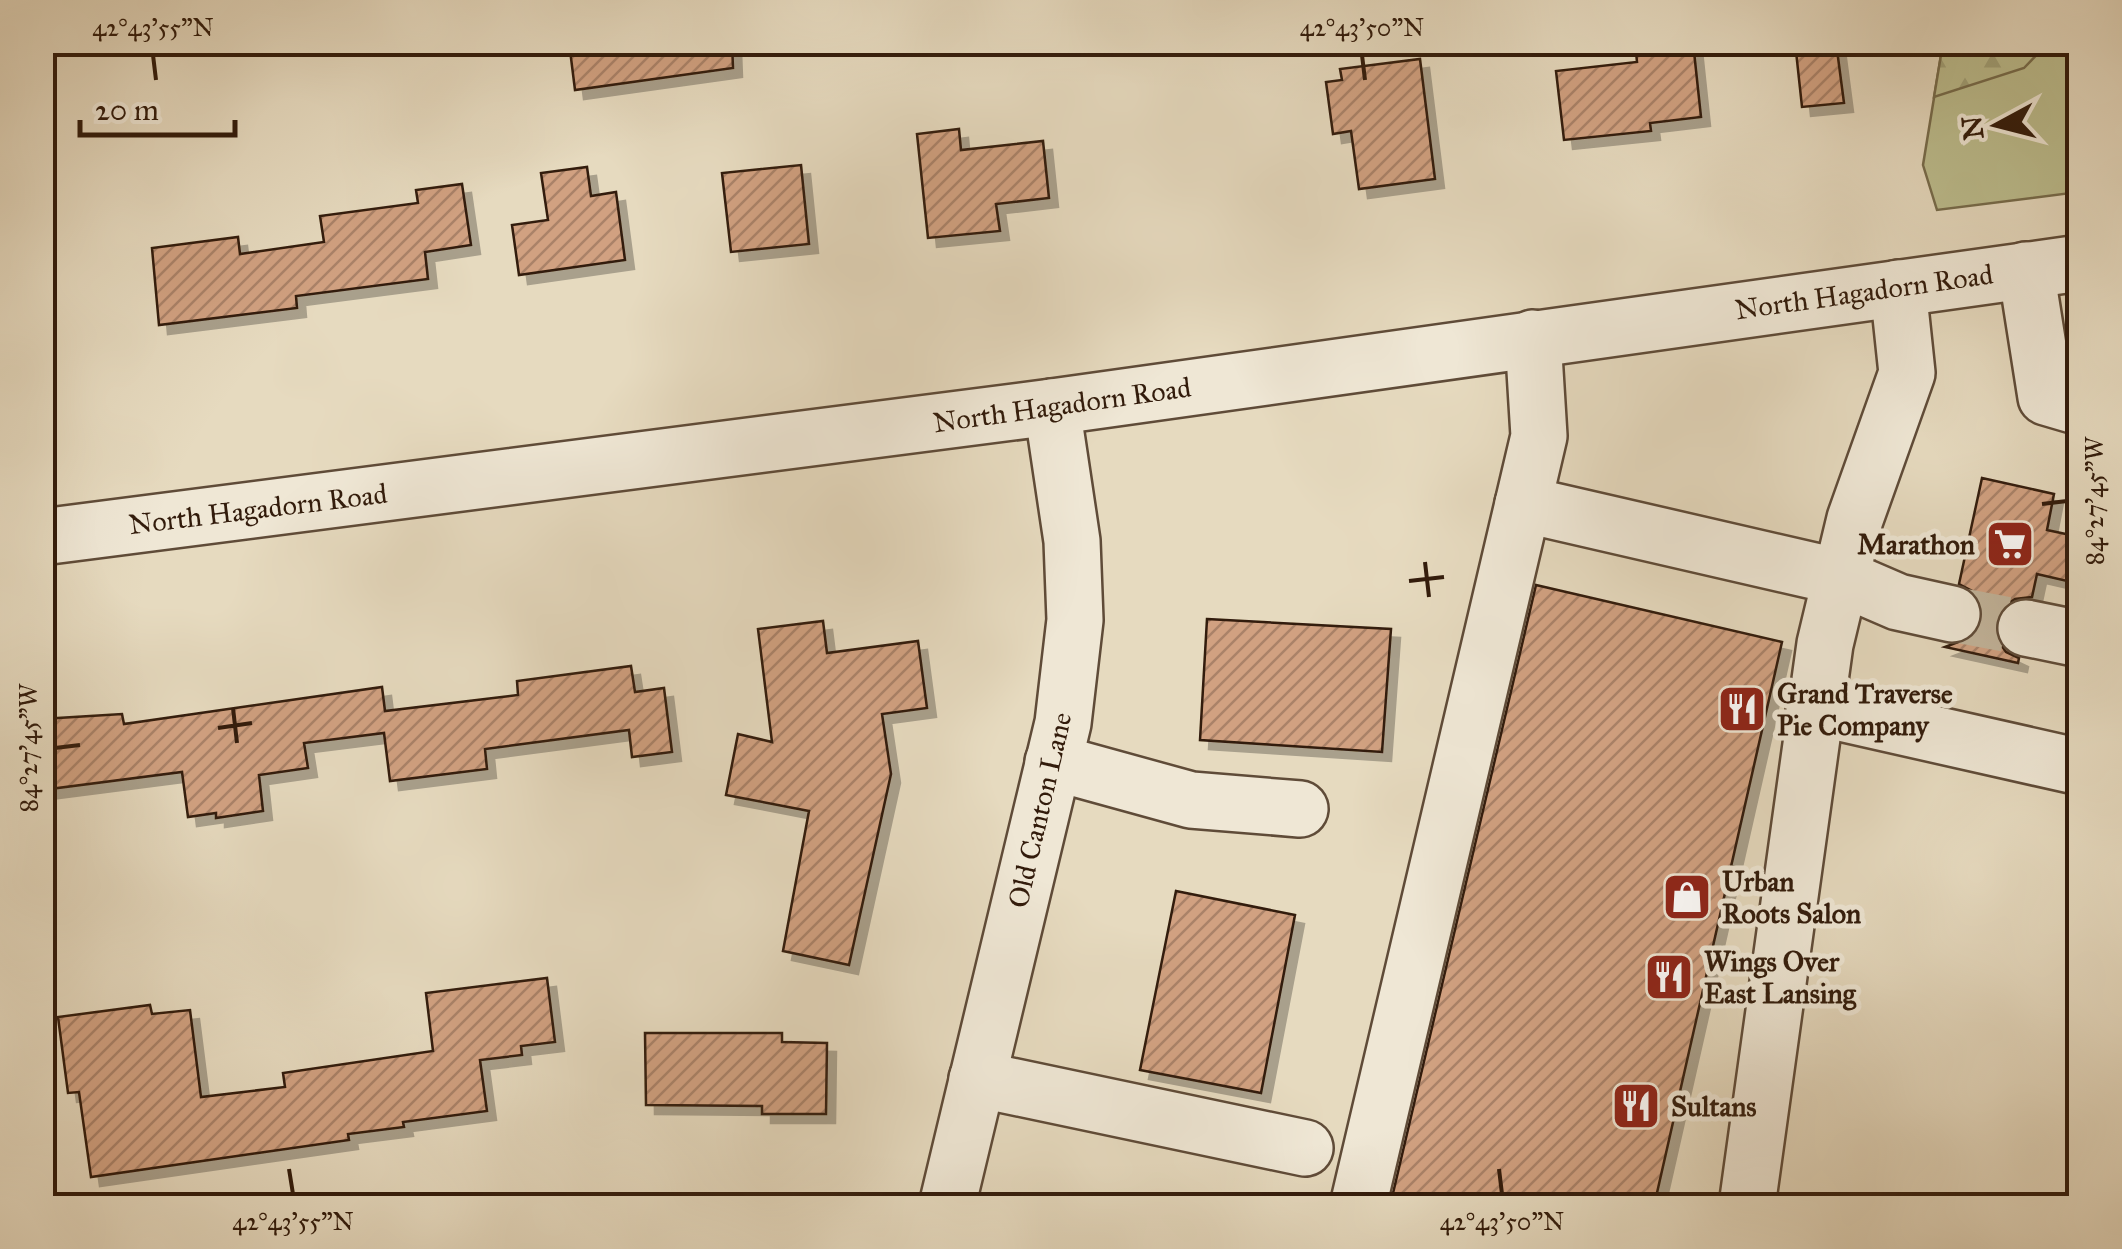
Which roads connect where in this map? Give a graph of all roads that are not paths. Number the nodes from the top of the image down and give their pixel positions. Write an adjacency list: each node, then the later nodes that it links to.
1 (2080, 262): 2 (street, North Hagadorn Road)
2 (2026, 270): 3 (street, North Hagadorn Road); 6 (street)
3 (1898, 288): 4 (street, North Hagadorn Road); 9 (street)
4 (1533, 338): 5 (street, North Hagadorn Road); 7 (street)
5 (1052, 407): 8 (street, North Hagadorn Road); 14 (street, Old Canton Lane)
6 (2080, 407)
7 (1524, 504): 9 (street); 20 (street)
8 (42, 536)
9 (1840, 577): 10 (street); 13 (street)
10 (1952, 614)
11 (2026, 628): 12 (street)
12 (2080, 639)
13 (1814, 707): 15 (street); 21 (street)
14 (1054, 762): 16 (street); 17 (street, Old Canton Lane)
15 (2080, 767)
16 (1300, 808)
17 (977, 1079): 18 (street); 19 (street, Old Canton Lane)
18 (1305, 1148)
19 (947, 1206)
20 (1358, 1206)
21 (1747, 1206)

